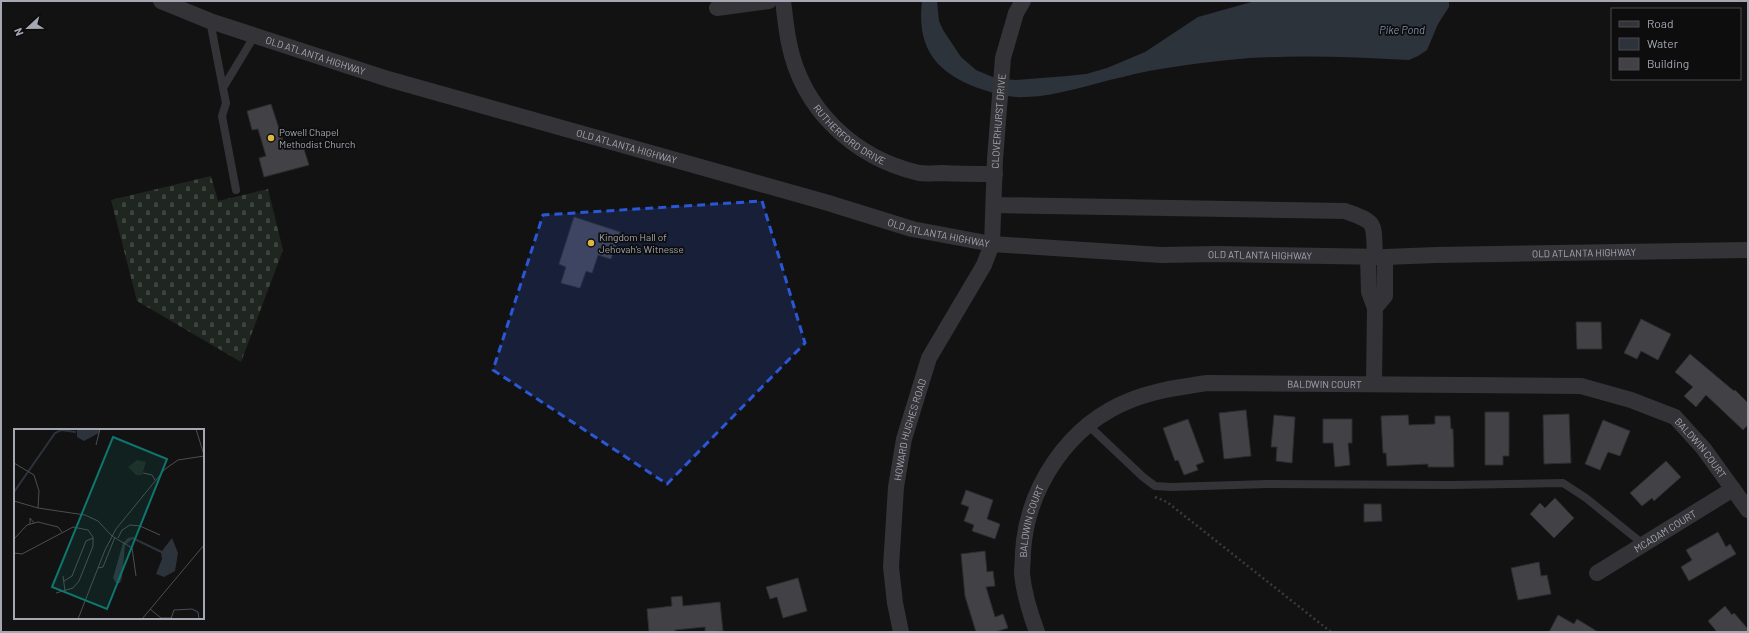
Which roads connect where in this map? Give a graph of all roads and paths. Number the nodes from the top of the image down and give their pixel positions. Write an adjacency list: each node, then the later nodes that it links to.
1 (161, 1): 6 (street, OLD ATLANTA HIGHWAY)
2 (769, 1): 5 (street)
3 (783, 1): 9 (street, RUTHERFORD DRIVE)
4 (1023, 1): 9 (street, CLOVERHURST DRIVE)
5 (717, 8)
6 (210, 21): 7 (street, OLD ATLANTA HIGHWAY); 8 (lane)
7 (254, 35): 8 (lane); 12 (street, OLD ATLANTA HIGHWAY)
8 (223, 88): 10 (lane)
9 (995, 174): 11 (street, CLOVERHURST DRIVE)
10 (236, 190)
11 (994, 205): 12 (street, CLOVERHURST DRIVE); 14 (street)
12 (992, 244): 14 (street, OLD ATLANTA HIGHWAY); 22 (street, HOWARD HUGHES ROAD)
13 (1748, 250): 14 (street, OLD ATLANTA HIGHWAY)
14 (1376, 257): 15 (street)
15 (1374, 384): 16 (street, BALDWIN COURT); 17 (street, BALDWIN COURT)
16 (1088, 425): 20 (lane); 23 (street, BALDWIN COURT)
17 (1733, 489): 19 (street, BALDWIN COURT); 20 (street, MCADAM COURT)
18 (1154, 496): 24 (path)
19 (1748, 510)
20 (1643, 544): 21 (street, MCADAM COURT)
21 (1596, 573)
22 (901, 632)
23 (1037, 632)
24 (1330, 632)

